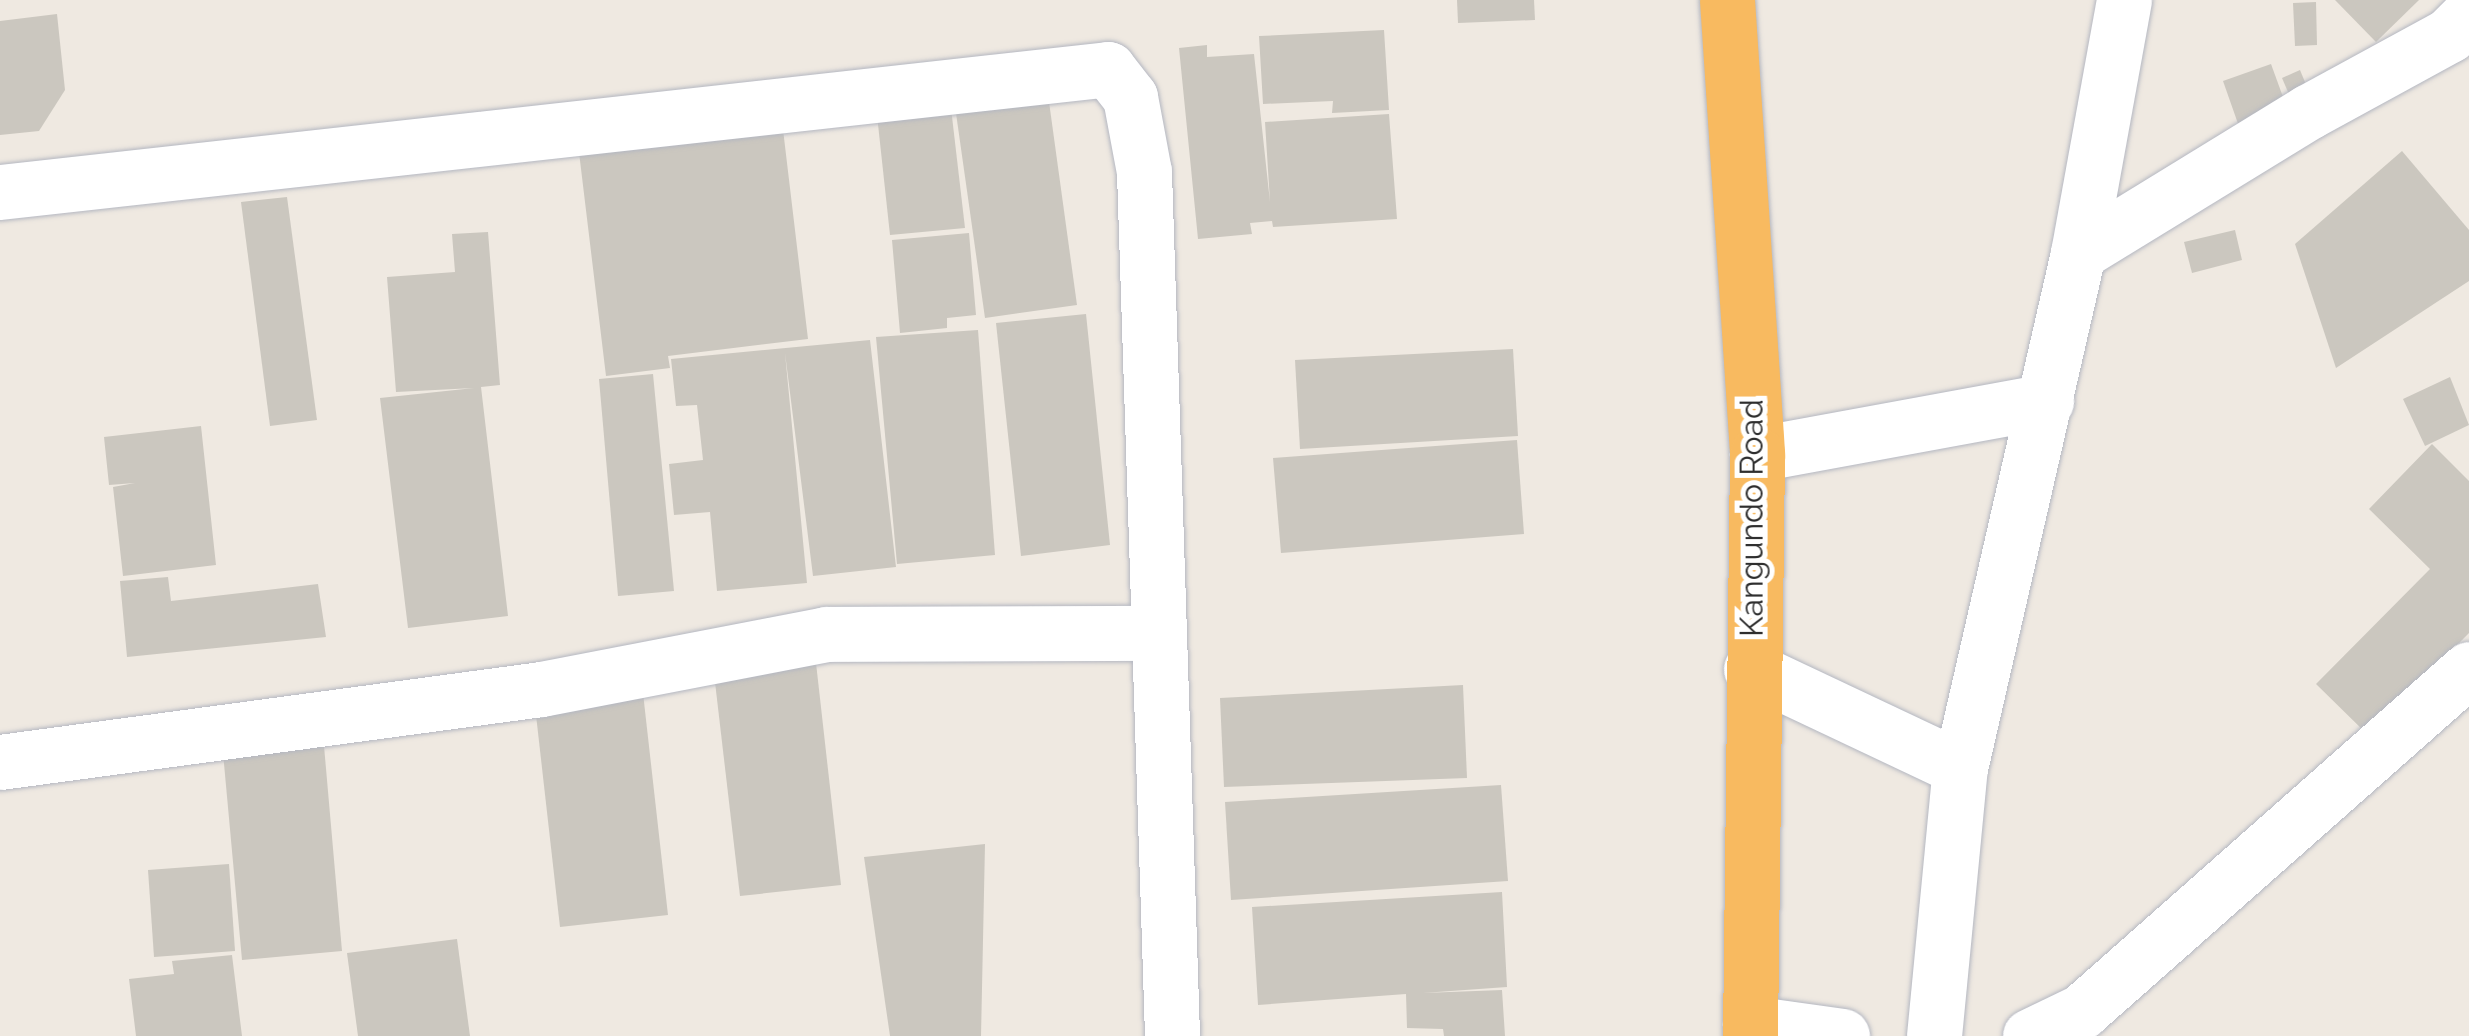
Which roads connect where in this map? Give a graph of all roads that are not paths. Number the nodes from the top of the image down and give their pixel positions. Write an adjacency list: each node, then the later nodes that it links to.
1 (1727, 0): 7 (highway, Kangundo Road)
2 (2124, 0): 5 (street)
3 (2469, 15): 5 (street)
4 (0, 192): 8 (street)
5 (2078, 253): 6 (street)
6 (2046, 401): 7 (street); 12 (street)
7 (1757, 454): 9 (highway, Kangundo Road)
8 (1157, 633): 11 (street); 14 (street)
9 (1751, 669): 12 (street); 13 (highway, Kangundo Road)
10 (2469, 669): 17 (street)
11 (0, 762)
12 (1960, 768): 16 (street)
13 (1750, 1029): 15 (street)
14 (1172, 1036)
15 (1842, 1036)
16 (1934, 1036)
17 (2030, 1036)

